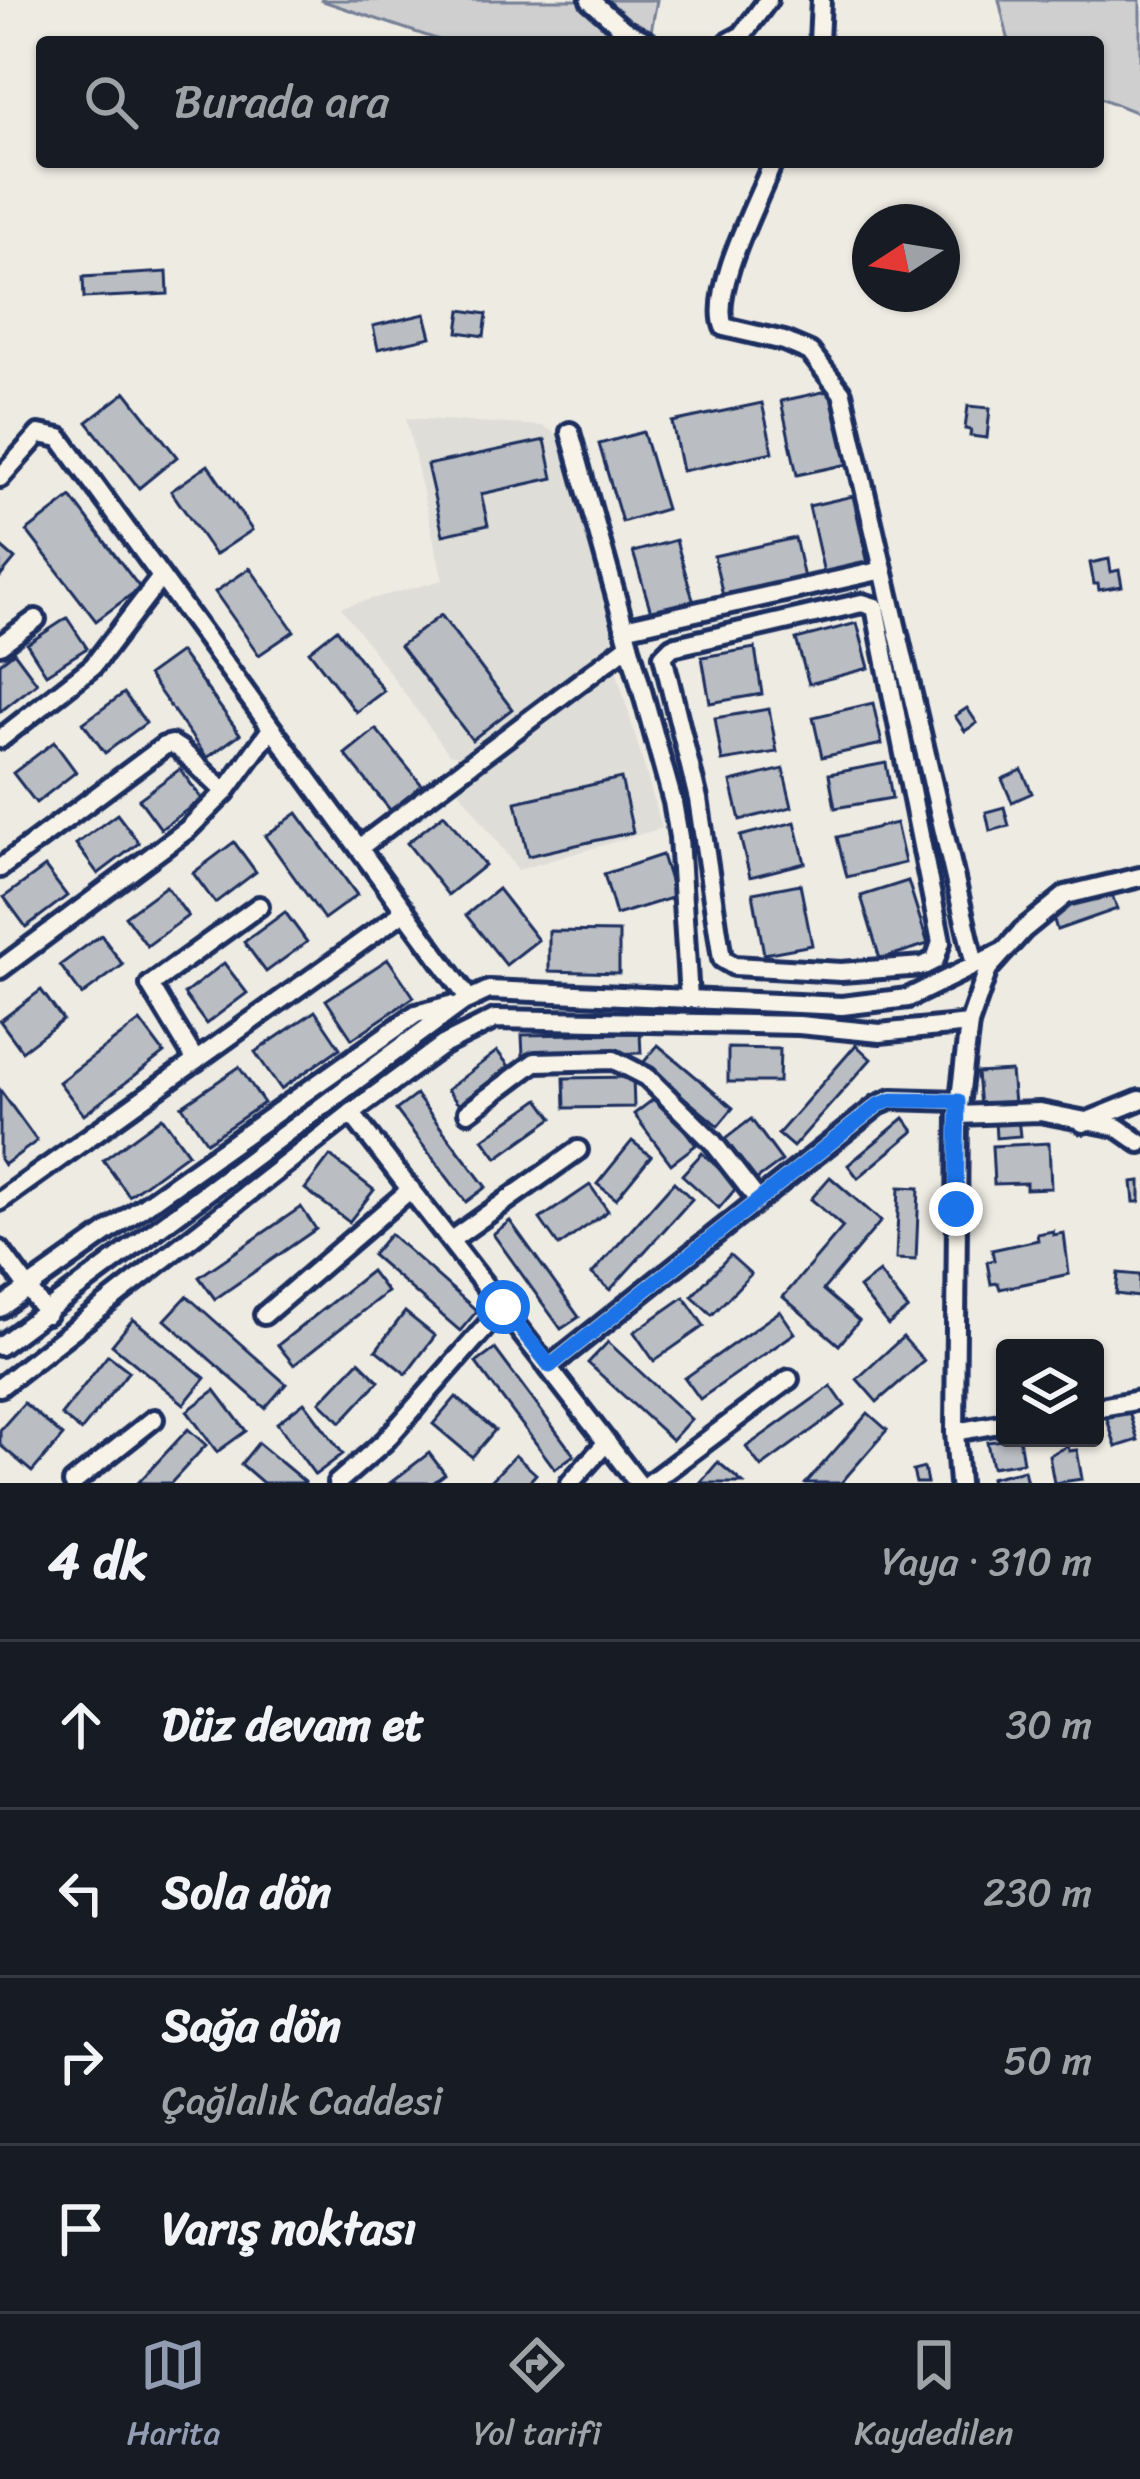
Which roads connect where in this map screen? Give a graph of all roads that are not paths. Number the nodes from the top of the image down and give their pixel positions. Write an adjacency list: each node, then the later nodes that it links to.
1 (590, 0): 4 (street)
2 (768, 0): 5 (street)
3 (821, 0): 6 (street)
4 (636, 36)
5 (740, 36)
6 (819, 36)
7 (771, 168): 10 (street)
8 (570, 432): 13 (street)
9 (0, 478): 11 (street)
10 (883, 570): 13 (street); 26 (street)
11 (161, 578): 15 (street); 16 (street)
12 (36, 619): 14 (street)
13 (627, 636): 19 (street); 20 (street)
14 (0, 645)
15 (271, 729): 17 (street); 20 (street)
16 (0, 739)
17 (225, 792): 21 (street); 27 (street)
18 (698, 799): 19 (street); 28 (street); 28 (street)
19 (673, 802): 29 (street)
20 (359, 848): 24 (street)
21 (0, 868)
22 (1140, 877): 25 (street)
23 (259, 906): 33 (street)
24 (405, 911): 30 (street); 33 (street)
25 (1004, 951): 26 (street); 32 (street)
26 (976, 965): 31 (street)
27 (0, 969)
28 (841, 972): 31 (street)
29 (689, 999): 30 (street); 31 (street)
30 (466, 1001): 46 (street); 49 (street)
31 (842, 1006)
32 (969, 1024): 35 (street); 37 (street)
33 (196, 1061): 43 (street)
34 (1140, 1100): 38 (street)
35 (958, 1108): 38 (street); 42 (street); 59 (street)
36 (468, 1112): 42 (street)
37 (351, 1113): 41 (street); 54 (street)
38 (1082, 1123): 39 (street)
39 (1140, 1143)
40 (578, 1150): 44 (street)
41 (411, 1189): 44 (street); 50 (street)
42 (758, 1200): 52 (street)
43 (0, 1201)
44 (451, 1240): 47 (street)
45 (0, 1250): 46 (street)
46 (26, 1286): 48 (street); 49 (street)
47 (503, 1307): 52 (street); 62 (street)
48 (0, 1308)
49 (46, 1314): 51 (street)
50 (264, 1315)
51 (0, 1346)
52 (550, 1366): 60 (street)
53 (789, 1379): 65 (street)
54 (0, 1387)
55 (1140, 1400): 56 (street)
56 (1104, 1406)
57 (154, 1418): 61 (street)
58 (996, 1425): 59 (street)
59 (955, 1432): 66 (street)
60 (607, 1442): 63 (street); 64 (street)
61 (73, 1483)
62 (337, 1483)
63 (570, 1483)
64 (638, 1483)
65 (650, 1483)
66 (959, 1483)

